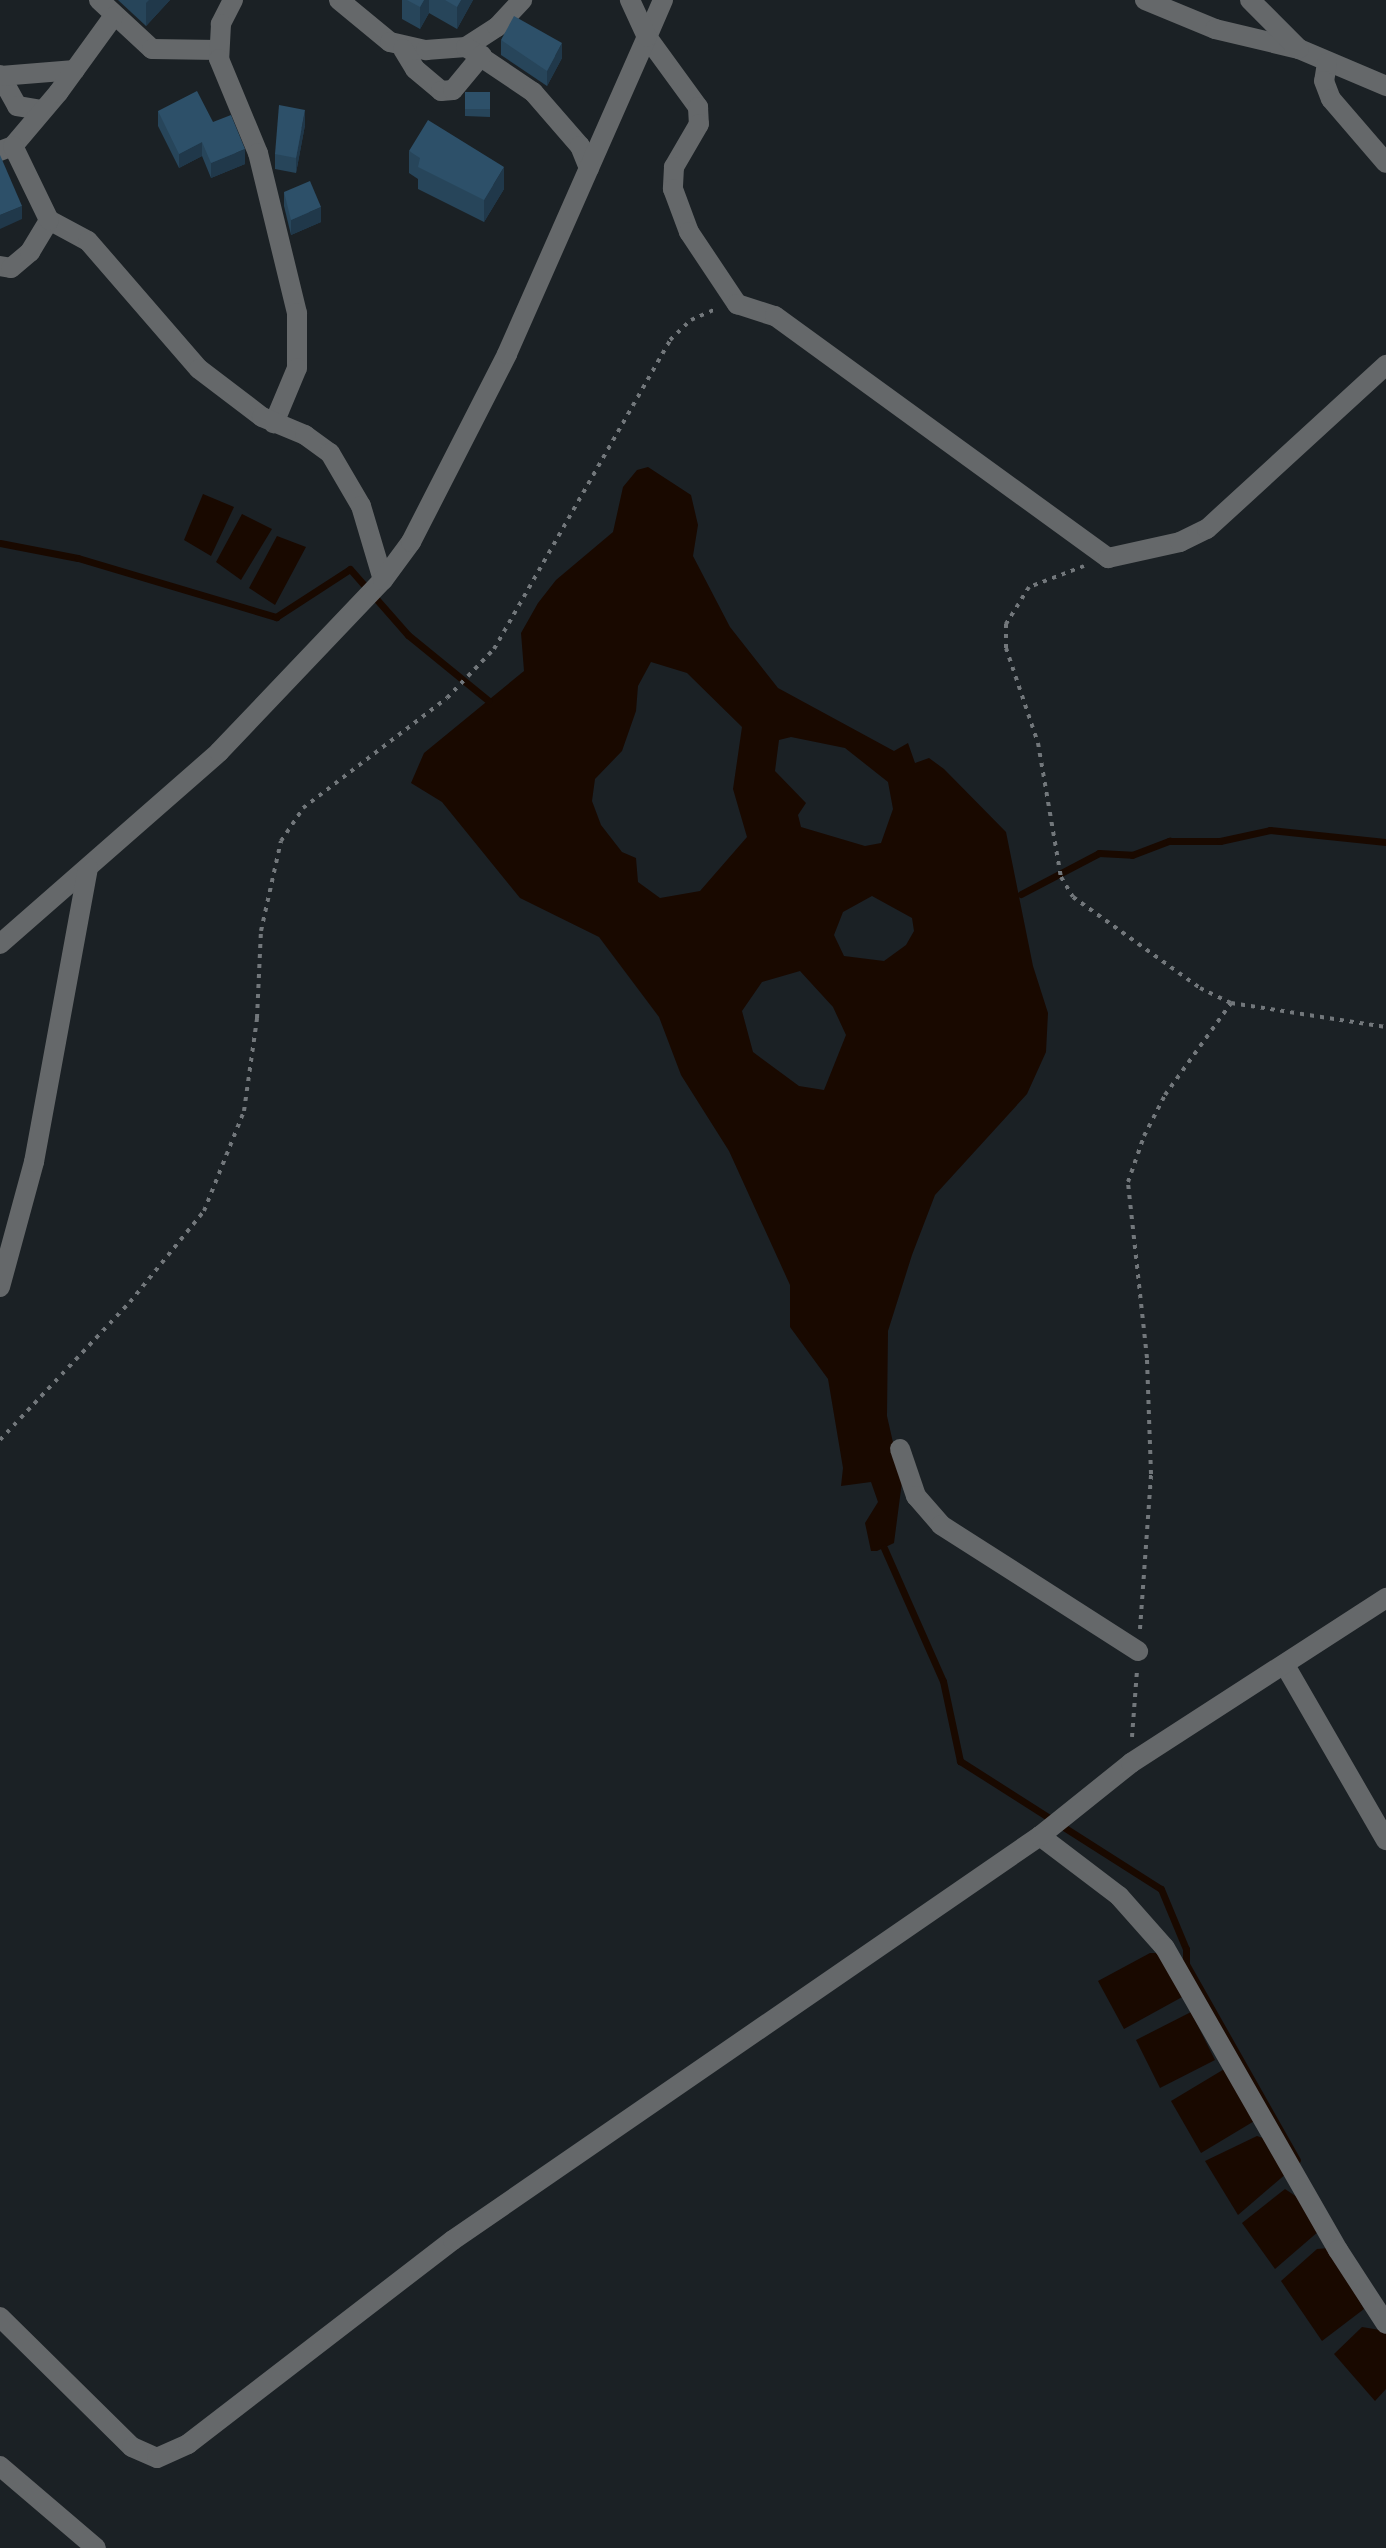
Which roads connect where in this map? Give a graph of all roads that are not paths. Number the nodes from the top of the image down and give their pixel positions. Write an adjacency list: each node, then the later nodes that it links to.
1 (99, 0): 9 (street)
2 (233, 0): 13 (street)
3 (339, 0): 11 (street)
4 (522, 0): 14 (street)
5 (630, 0): 10 (street)
6 (663, 0): 10 (street)
7 (1145, 0): 12 (street)
8 (1250, 0): 12 (street)
9 (113, 17): 13 (street); 16 (street)
10 (647, 37): 22 (street); 25 (street)
11 (403, 49): 14 (street); 14 (street)
12 (1299, 49): 15 (street)
13 (218, 50): 26 (street)
14 (474, 51): 22 (street)
15 (1327, 63): 18 (street); 21 (street)
16 (75, 70): 17 (street); 19 (street)
17 (0, 76): 19 (street)
18 (1386, 86)
19 (41, 110): 20 (street)
20 (6, 149): 23 (street)
21 (1386, 163)
22 (589, 168): 27 (street)
23 (49, 220): 24 (street); 26 (street)
24 (0, 266)
25 (1386, 365)
26 (274, 423): 27 (street)
27 (383, 580): 28 (street)
28 (88, 868): 29 (street); 30 (street)
29 (0, 944)
30 (0, 1287)
31 (900, 1449): 33 (street)
32 (1386, 1598): 34 (street)
33 (1138, 1651)
34 (1286, 1667): 35 (street); 36 (street)
35 (1040, 1836): 37 (street); 38 (street)
36 (1386, 1840)
37 (0, 2317)
38 (1386, 2324)
39 (0, 2466): 40 (street)
40 (96, 2548)

